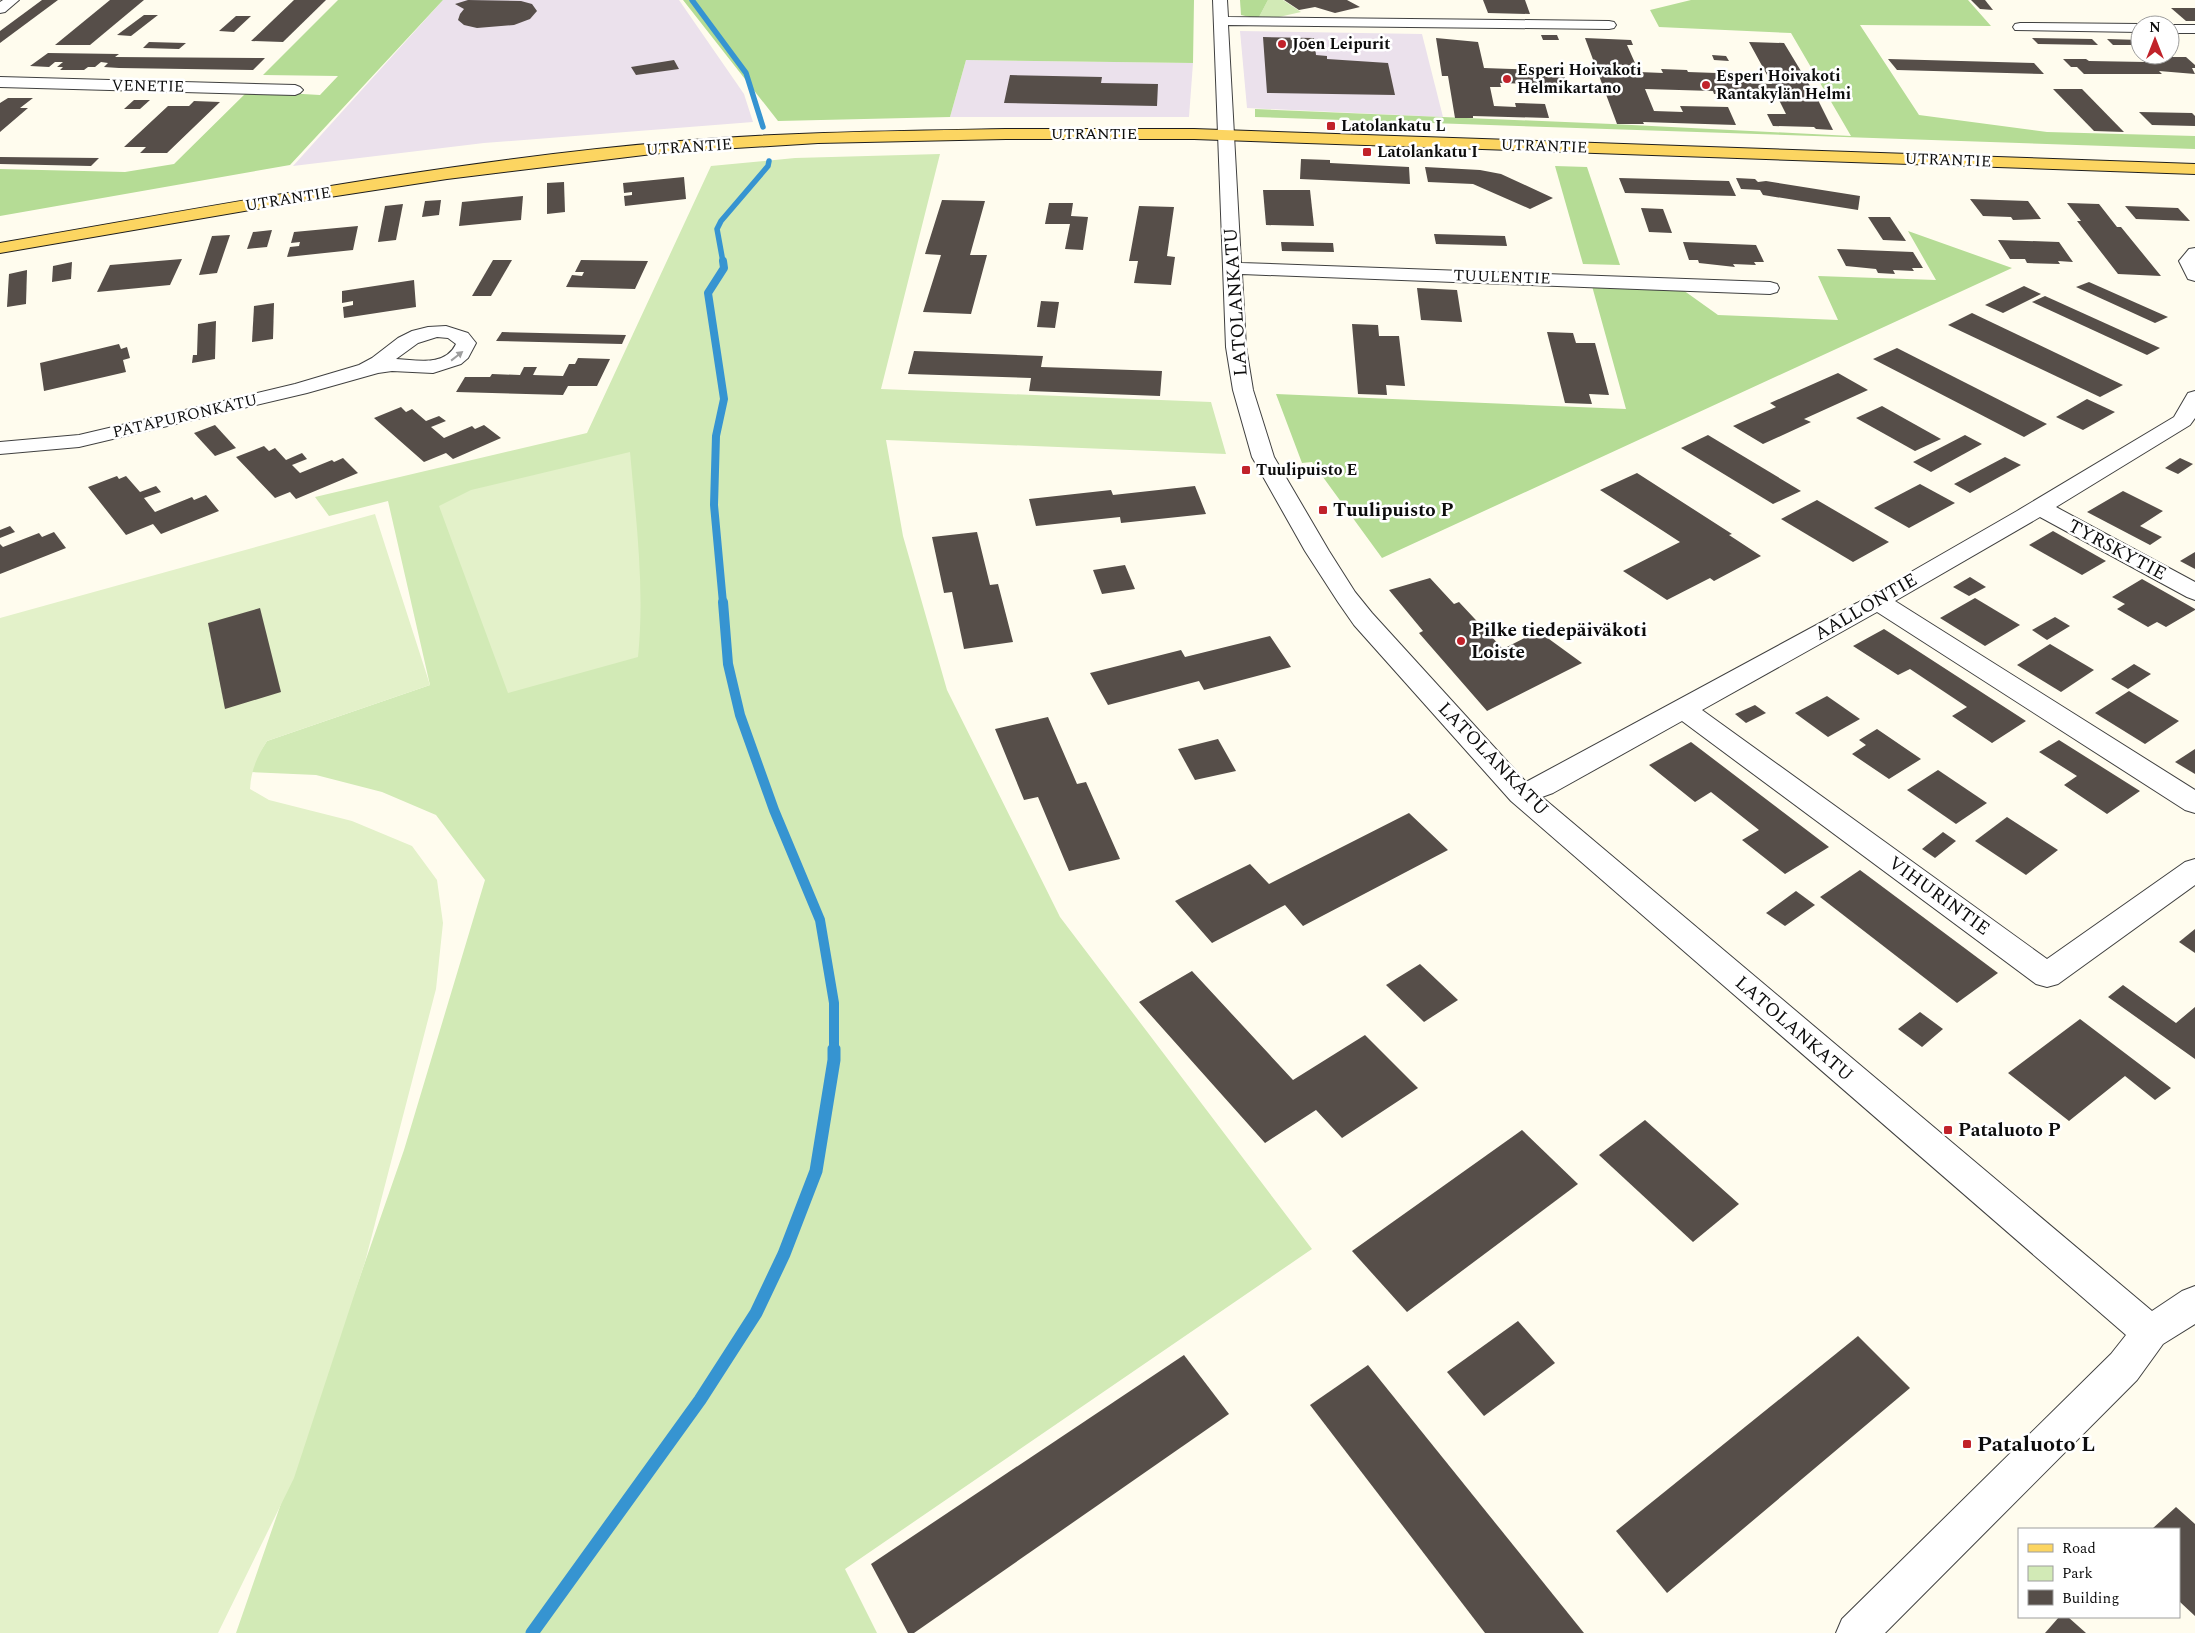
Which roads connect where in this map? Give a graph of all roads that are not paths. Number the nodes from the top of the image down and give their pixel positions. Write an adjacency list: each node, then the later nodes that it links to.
1 (12, 0): 3 (street)
2 (1220, 0): 4 (street, LATOLANKATU)
3 (0, 9)
4 (1221, 21): 5 (street); 12 (street, LATOLANKATU)
5 (1609, 25)
6 (2020, 27): 7 (street)
7 (2130, 28)
8 (2180, 29): 9 (street)
9 (2195, 29)
10 (0, 82): 11 (street, VENETIE)
11 (296, 90)
12 (1225, 135): 13 (main road, UTRANTIE); 14 (main road, UTRANTIE); 15 (street, LATOLANKATU)
13 (2195, 169)
14 (0, 248)
15 (1233, 268): 16 (street, TUULENTIE); 27 (street, LATOLANKATU)
16 (1770, 288)
17 (397, 349): 18 (street); 18 (street, PATAPURONKATU, one-way to 17); 19 (street, PATAPURONKATU)
18 (412, 367): 19 (street, PATAPURONKATU)
19 (367, 369): 22 (street, PATAPURONKATU)
20 (2195, 398): 21 (street, AALLONTIE)
21 (2189, 424): 23 (street, AALLONTIE)
22 (0, 448)
23 (2040, 508): 24 (street, TYRSKYTIE); 25 (street, AALLONTIE)
24 (2195, 592)
25 (1877, 601): 26 (street, AALLONTIE); 28 (street)
26 (1684, 710): 27 (street, AALLONTIE); 29 (street, VIHURINTIE)
27 (1521, 794): 31 (street, LATOLANKATU)
28 (2195, 803)
29 (2195, 870)
30 (2195, 1303): 31 (street)
31 (2150, 1332): 32 (street)
32 (1856, 1633)

